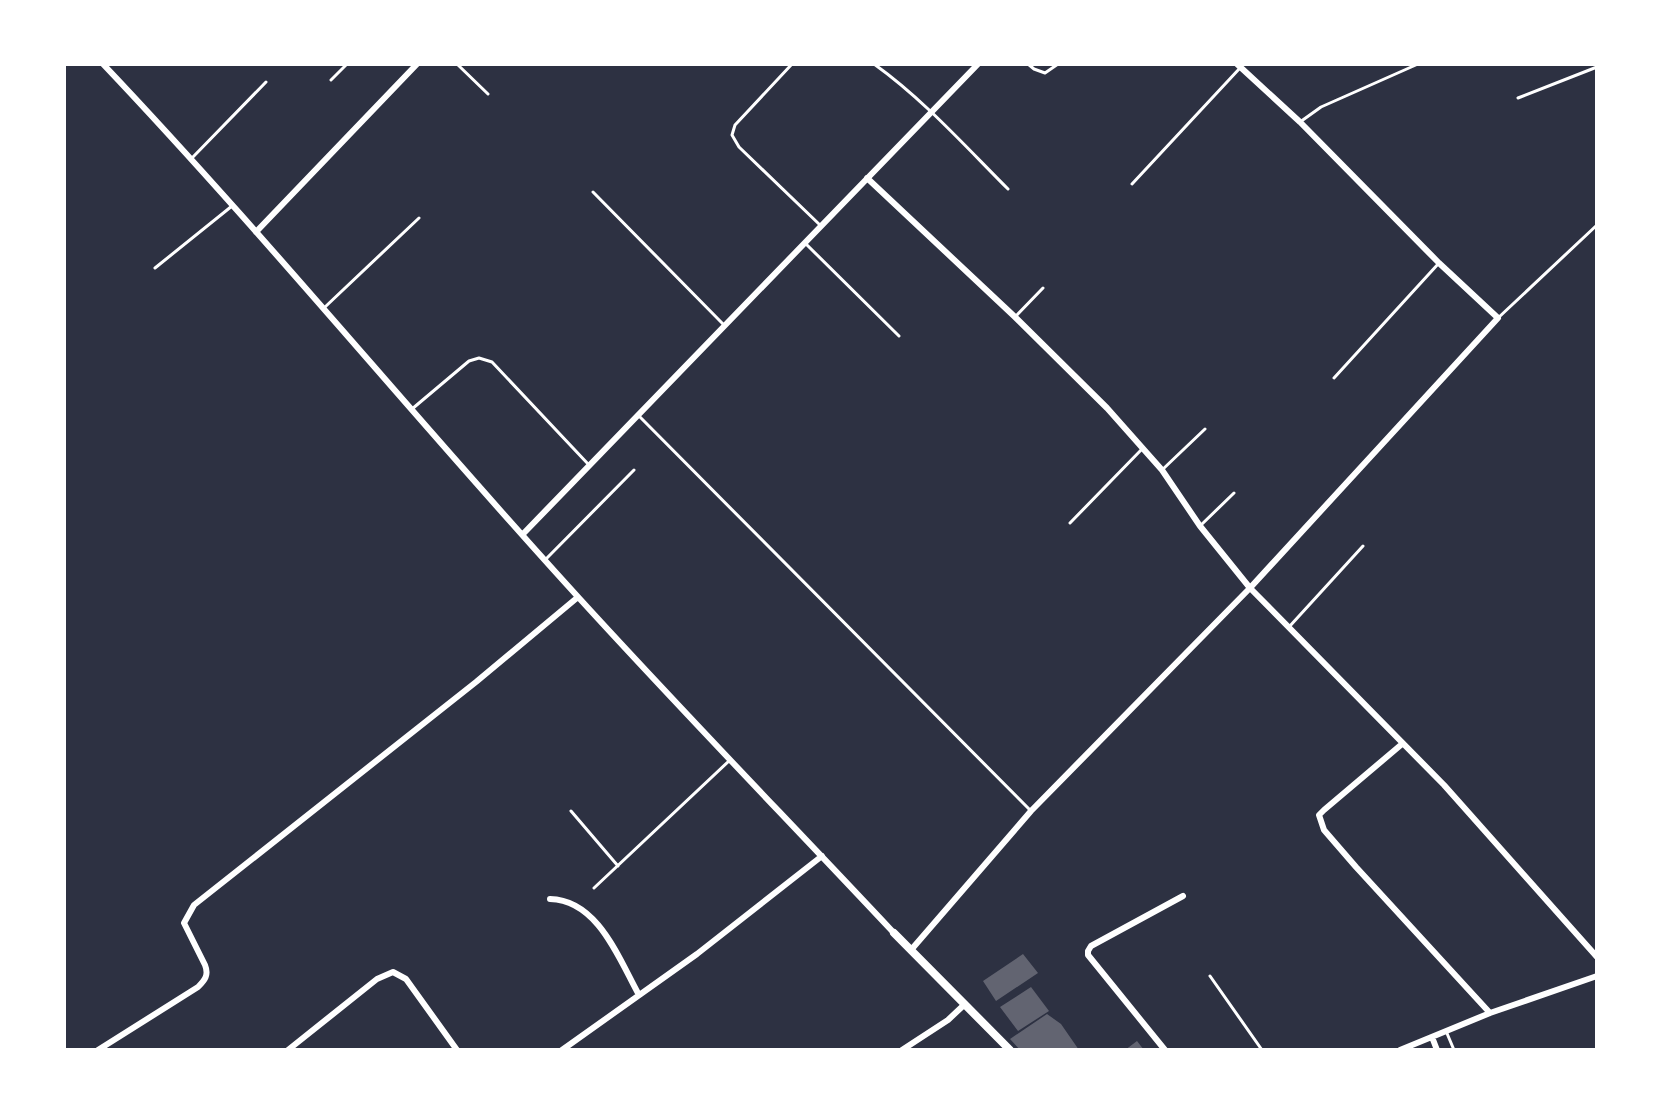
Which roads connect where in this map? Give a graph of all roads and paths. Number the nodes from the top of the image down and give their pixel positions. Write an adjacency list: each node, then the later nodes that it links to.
1 (103, 64): 21 (street)
2 (347, 64): 15 (lane)
3 (403, 64): 14 (street)
4 (417, 64): 14 (street)
5 (457, 64): 17 (lane)
6 (792, 64): 29 (lane)
7 (874, 64): 19 (lane)
8 (978, 64): 19 (street)
9 (1028, 64): 10 (lane)
10 (1058, 64)
11 (1418, 64): 20 (lane)
12 (1238, 66): 20 (street); 23 (lane)
13 (1597, 67): 18 (lane)
14 (410, 71): 30 (street)
15 (331, 80)
16 (266, 82): 21 (lane)
17 (488, 94)
18 (1518, 98)
19 (930, 111): 22 (street); 24 (lane)
20 (1300, 122): 32 (street)
21 (192, 158): 26 (street)
22 (867, 178): 29 (street); 36 (street)
23 (1132, 184)
24 (1008, 189)
25 (593, 192): 38 (lane)
26 (232, 206): 30 (street); 33 (lane)
27 (419, 218): 35 (lane)
28 (1597, 225): 37 (lane)
29 (821, 226): 31 (street)
30 (256, 232): 35 (street)
31 (805, 243): 38 (street); 39 (lane)
32 (1439, 263): 37 (street); 40 (lane)
33 (155, 268)
34 (1043, 288): 36 (lane)
35 (322, 309): 41 (street)
36 (1015, 317): 44 (street)
37 (1498, 318): 54 (street)
38 (726, 327): 42 (street)
39 (899, 336)
40 (1334, 378)
41 (411, 410): 45 (lane); 51 (street)
42 (639, 416): 45 (street); 59 (lane)
43 (1205, 429): 47 (lane)
44 (1143, 448): 47 (street); 49 (lane)
45 (589, 465): 51 (street)
46 (634, 470): 53 (lane)
47 (1162, 470): 50 (street)
48 (1234, 493): 50 (lane)
49 (1070, 523)
50 (1200, 526): 54 (street)
51 (523, 534): 53 (street)
52 (1363, 546): 56 (lane)
53 (545, 560): 55 (street)
54 (1250, 588): 56 (street); 59 (street)
55 (578, 597): 58 (street); 76 (street)
56 (1289, 627): 57 (street)
57 (1402, 744): 68 (street); 73 (street)
58 (730, 760): 61 (street); 62 (lane)
59 (1028, 809): 67 (street)
60 (571, 811): 62 (lane)
61 (822, 856): 66 (street); 71 (street)
62 (618, 866): 63 (lane)
63 (594, 888)
64 (1183, 896): 82 (street)
65 (550, 899): 71 (street)
66 (897, 936): 67 (street)
67 (911, 950): 72 (street)
68 (1597, 957)
69 (1210, 976): 83 (lane)
70 (1597, 976): 73 (street)
71 (639, 995): 79 (street)
72 (965, 1004): 80 (street); 81 (street)
73 (1490, 1013): 74 (street)
74 (1446, 1031): 75 (street); 86 (lane)
75 (1432, 1037): 84 (street); 85 (street)
76 (98, 1050)
77 (288, 1050): 78 (street)
78 (457, 1050)
79 (562, 1050)
80 (902, 1050)
81 (1010, 1050)
82 (1165, 1050)
83 (1262, 1050)
84 (1400, 1050)
85 (1437, 1050)
86 (1454, 1050)

